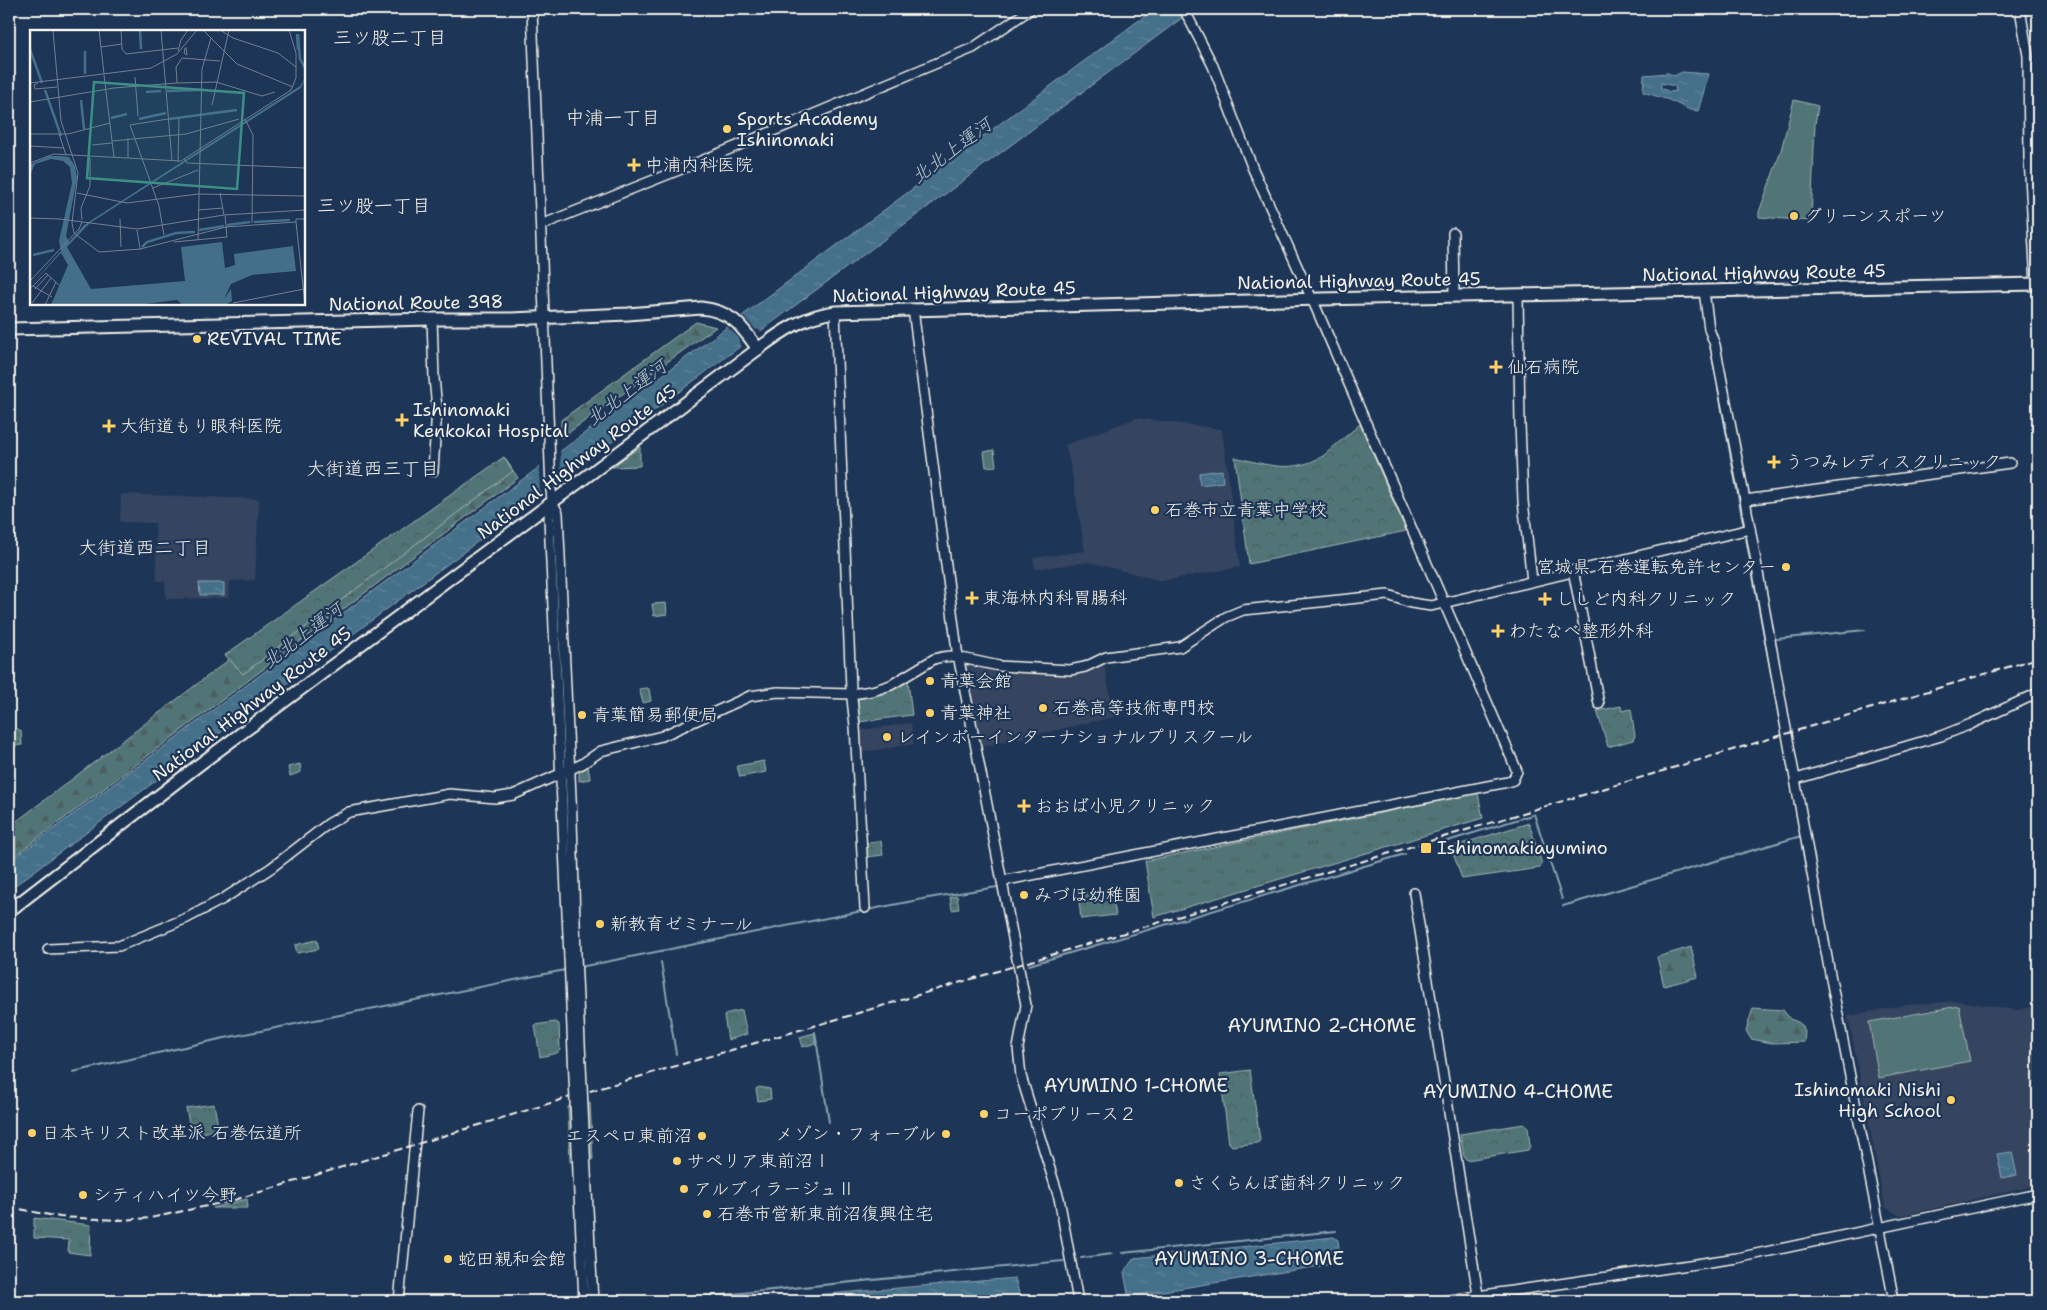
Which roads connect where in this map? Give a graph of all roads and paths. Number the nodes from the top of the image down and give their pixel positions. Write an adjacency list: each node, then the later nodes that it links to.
1 (532, 9): 5 (street)
2 (1031, 9): 5 (street)
3 (1184, 9): 11 (street)
4 (2020, 9): 7 (street)
5 (541, 225): 14 (street)
6 (1453, 233): 10 (street)
7 (2037, 284): 8 (highway, National Highway Route 45)
8 (1704, 291): 9 (highway, National Highway Route 45); 21 (street)
9 (1518, 295): 10 (highway, National Highway Route 45); 24 (street)
10 (1454, 296): 11 (highway, National Highway Route 45)
11 (1312, 299): 12 (highway, National Highway Route 45); 25 (street)
12 (913, 309): 13 (highway, National Highway Route 45); 26 (street)
13 (835, 312): 17 (highway, National Highway Route 45); 28 (street)
14 (544, 317): 15 (highway, National Route 398); 17 (highway, National Route 398); 20 (street)
15 (432, 318): 16 (highway, National Route 398); 19 (street)
16 (9, 329)
17 (755, 345): 20 (highway, National Highway Route 45)
18 (2010, 463): 21 (street)
19 (433, 471)
20 (552, 498): 30 (street); 31 (street); 36 (highway, National Highway Route 45)
21 (1745, 500): 22 (street)
22 (1750, 529): 23 (street); 32 (street)
23 (1574, 570): 24 (street); 29 (street)
24 (1532, 581): 25 (street)
25 (1444, 603): 26 (street); 33 (street)
26 (959, 658): 28 (street); 33 (street)
27 (2038, 692): 32 (street)
28 (851, 694): 30 (street); 35 (street)
29 (1600, 704)
30 (570, 769): 31 (street); 38 (street)
31 (560, 773): 37 (street); 38 (street)
32 (1796, 779): 42 (street)
33 (1002, 881): 47 (street)
34 (1414, 893): 43 (street)
35 (865, 908)
36 (9, 911)
37 (48, 949)
38 (573, 956): 40 (street, bridge)
39 (418, 1111): 44 (street)
40 (582, 1172): 45 (street); 46 (street)
41 (2038, 1194): 42 (street)
42 (1881, 1228): 43 (street); 49 (street)
43 (1478, 1298): 48 (street)
44 (399, 1301)
45 (584, 1301)
46 (593, 1301)
47 (1078, 1301)
48 (1444, 1301)
49 (1894, 1301)

